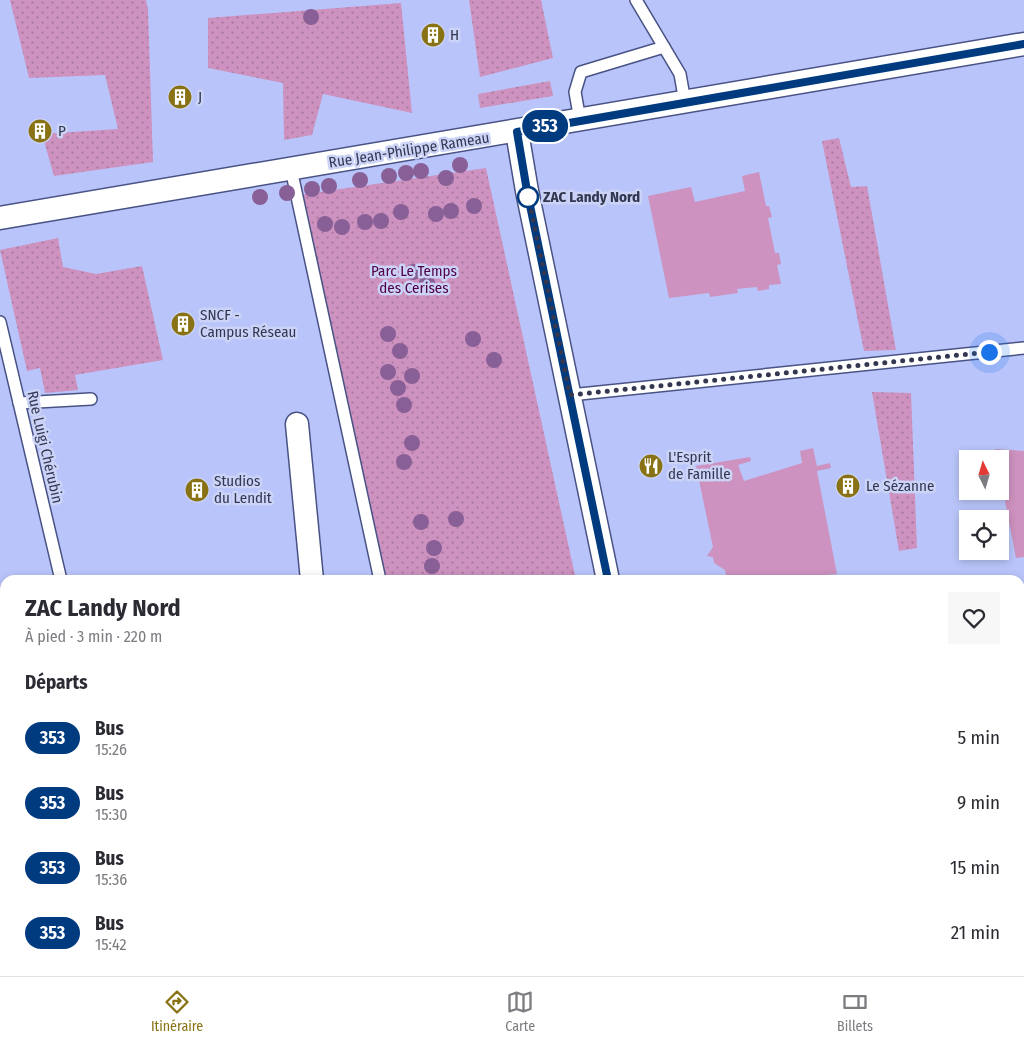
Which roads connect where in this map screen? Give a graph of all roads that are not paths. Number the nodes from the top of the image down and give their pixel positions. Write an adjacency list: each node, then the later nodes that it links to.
1 (636, 0): 3 (lane)
2 (1024, 44): 4 (street, Rue Jean-Philippe Rameau)
3 (664, 47): 4 (lane); 5 (lane)
4 (685, 102): 5 (street, Rue Jean-Philippe Rameau)
5 (580, 120): 6 (street, Rue Jean-Philippe Rameau)
6 (517, 132): 7 (street, Rue Jean-Philippe Rameau); 11 (street)
7 (291, 169): 8 (street, Rue Jean-Philippe Rameau); 17 (lane)
8 (0, 218)
9 (0, 322): 13 (lane, Rue Luigi Chérubin)
10 (1024, 348): 11 (lane)
11 (570, 395): 18 (street)
12 (91, 399): 13 (lane)
13 (19, 403): 15 (lane, Rue Luigi Chérubin)
14 (297, 424): 16 (street)
15 (60, 575)
16 (312, 575)
17 (379, 575)
18 (607, 575)

